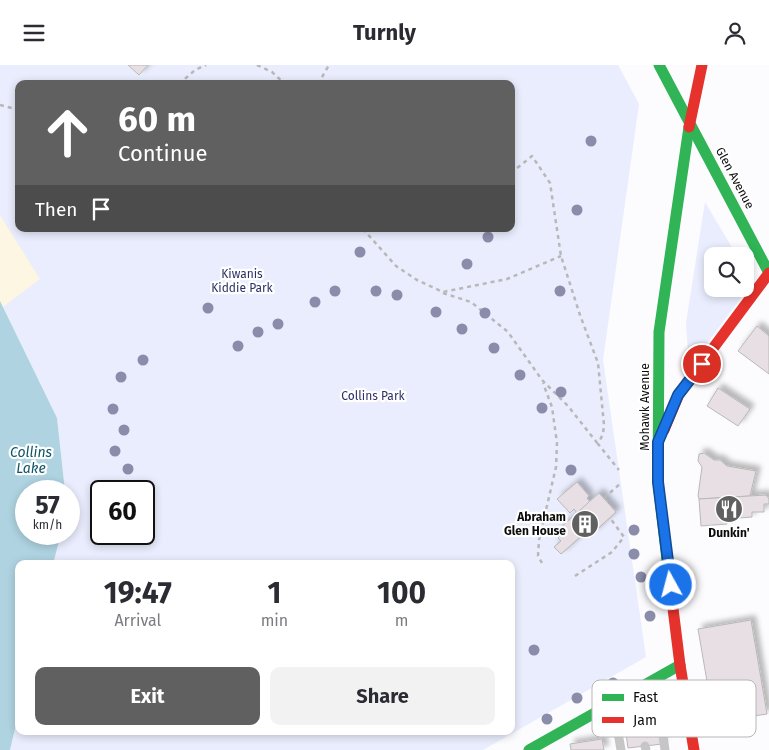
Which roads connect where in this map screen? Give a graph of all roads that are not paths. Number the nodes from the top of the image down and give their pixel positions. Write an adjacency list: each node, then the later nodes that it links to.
1 (659, 65): 3 (main road, Glen Avenue)
2 (702, 65): 3 (main road, Mohawk Avenue)
3 (690, 122): 4 (main road, Glen Avenue); 5 (main road, Mohawk Avenue)
4 (769, 273): 5 (main road)
5 (658, 442): 6 (main road, Mohawk Avenue)
6 (680, 665): 7 (main road); 8 (main road, Mohawk Avenue)
7 (654, 680)
8 (682, 680)
9 (592, 716): 13 (main road)
10 (619, 737): 14 (lane)
11 (664, 737): 15 (lane)
12 (692, 737): 16 (main road, Mohawk Avenue)
13 (529, 750)
14 (621, 750)
15 (666, 750)
16 (694, 750)

